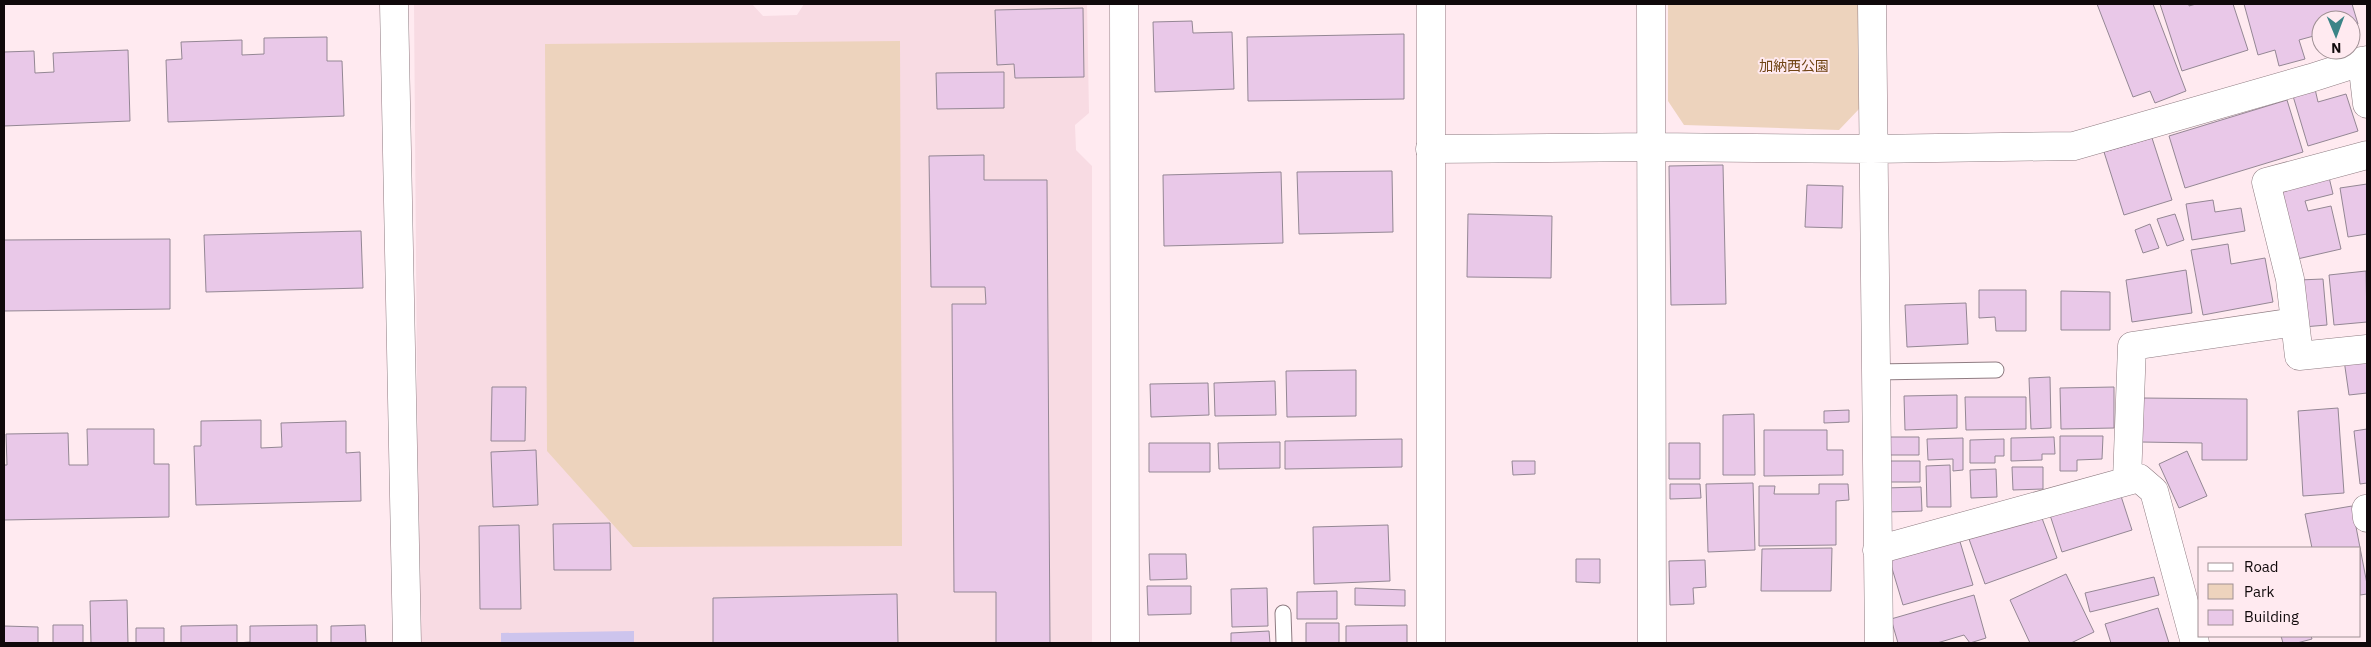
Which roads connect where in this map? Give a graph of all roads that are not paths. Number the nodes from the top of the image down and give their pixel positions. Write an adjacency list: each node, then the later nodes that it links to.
1 (394, 4): 19 (street)
2 (1124, 4): 20 (street)
3 (1431, 4): 9 (street)
4 (1651, 4): 8 (street)
5 (1872, 4): 10 (street)
6 (2365, 61): 7 (street); 10 (street)
7 (2367, 104)
8 (1652, 147): 9 (street); 10 (street); 23 (street)
9 (1430, 149): 22 (street)
10 (1872, 149): 15 (street)
11 (2367, 155): 12 (street)
12 (2295, 322): 13 (street); 16 (street)
13 (2367, 349)
14 (1996, 370): 15 (lane)
15 (1875, 372): 17 (street)
16 (2127, 480): 17 (street); 25 (street)
17 (1878, 550): 24 (street)
18 (1283, 613): 21 (lane)
19 (407, 643)
20 (1125, 643)
21 (1284, 643)
22 (1431, 643)
23 (1652, 643)
24 (1879, 643)
25 (2195, 643)

